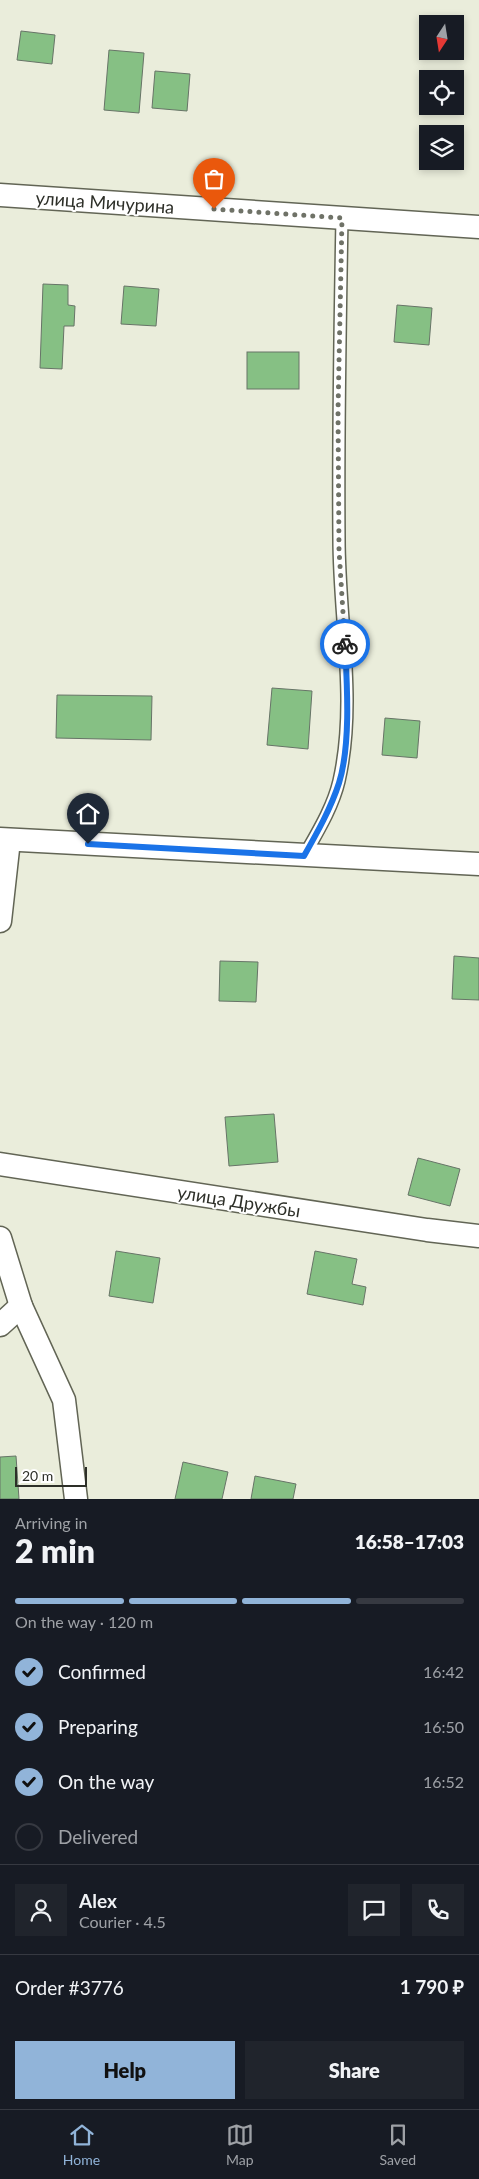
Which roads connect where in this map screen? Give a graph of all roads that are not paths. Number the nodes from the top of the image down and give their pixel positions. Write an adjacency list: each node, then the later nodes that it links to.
1 (0, 195): 2 (street, улица Мичурина)
2 (342, 218): 3 (street, улица Мичурина); 5 (lane)
3 (479, 227)
4 (4, 840): 5 (street); 7 (street)
5 (304, 856): 6 (street)
6 (479, 864)
7 (0, 921)
8 (0, 1164): 9 (street, улица Дружбы)
9 (479, 1236)
10 (0, 1238): 11 (street)
11 (21, 1306): 12 (street); 13 (street)
12 (0, 1325)
13 (76, 1499)

